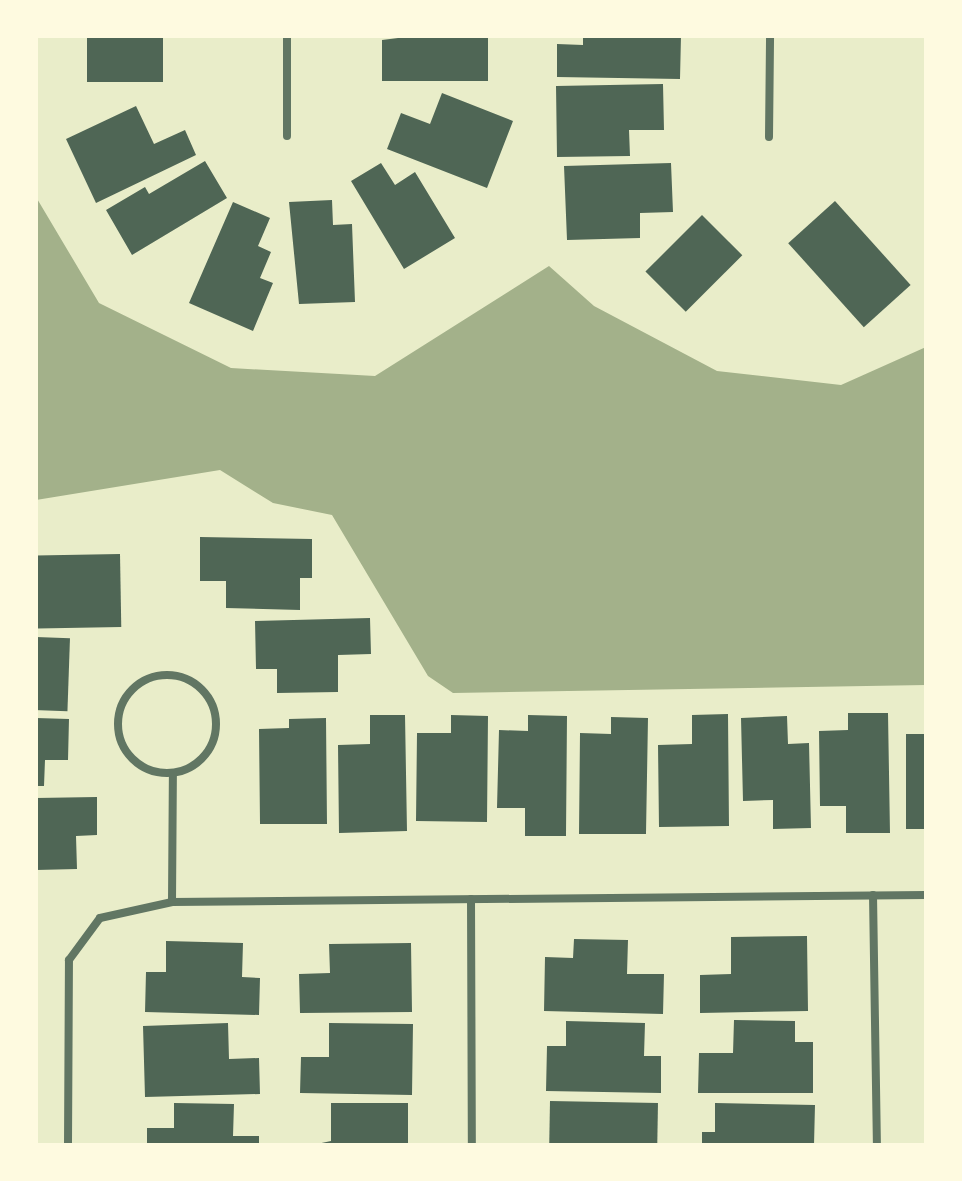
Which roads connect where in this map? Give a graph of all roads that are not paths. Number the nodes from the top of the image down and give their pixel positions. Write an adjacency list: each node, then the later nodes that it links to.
1 (287, 36): 3 (street)
2 (770, 36): 4 (street)
3 (287, 136)
4 (769, 137)
5 (173, 773): 5 (street); 9 (street)
6 (873, 895): 7 (street); 8 (street); 12 (street)
7 (926, 895)
8 (471, 899): 9 (street); 11 (street)
9 (172, 902): 10 (street)
10 (68, 1145)
11 (472, 1145)
12 (877, 1145)

